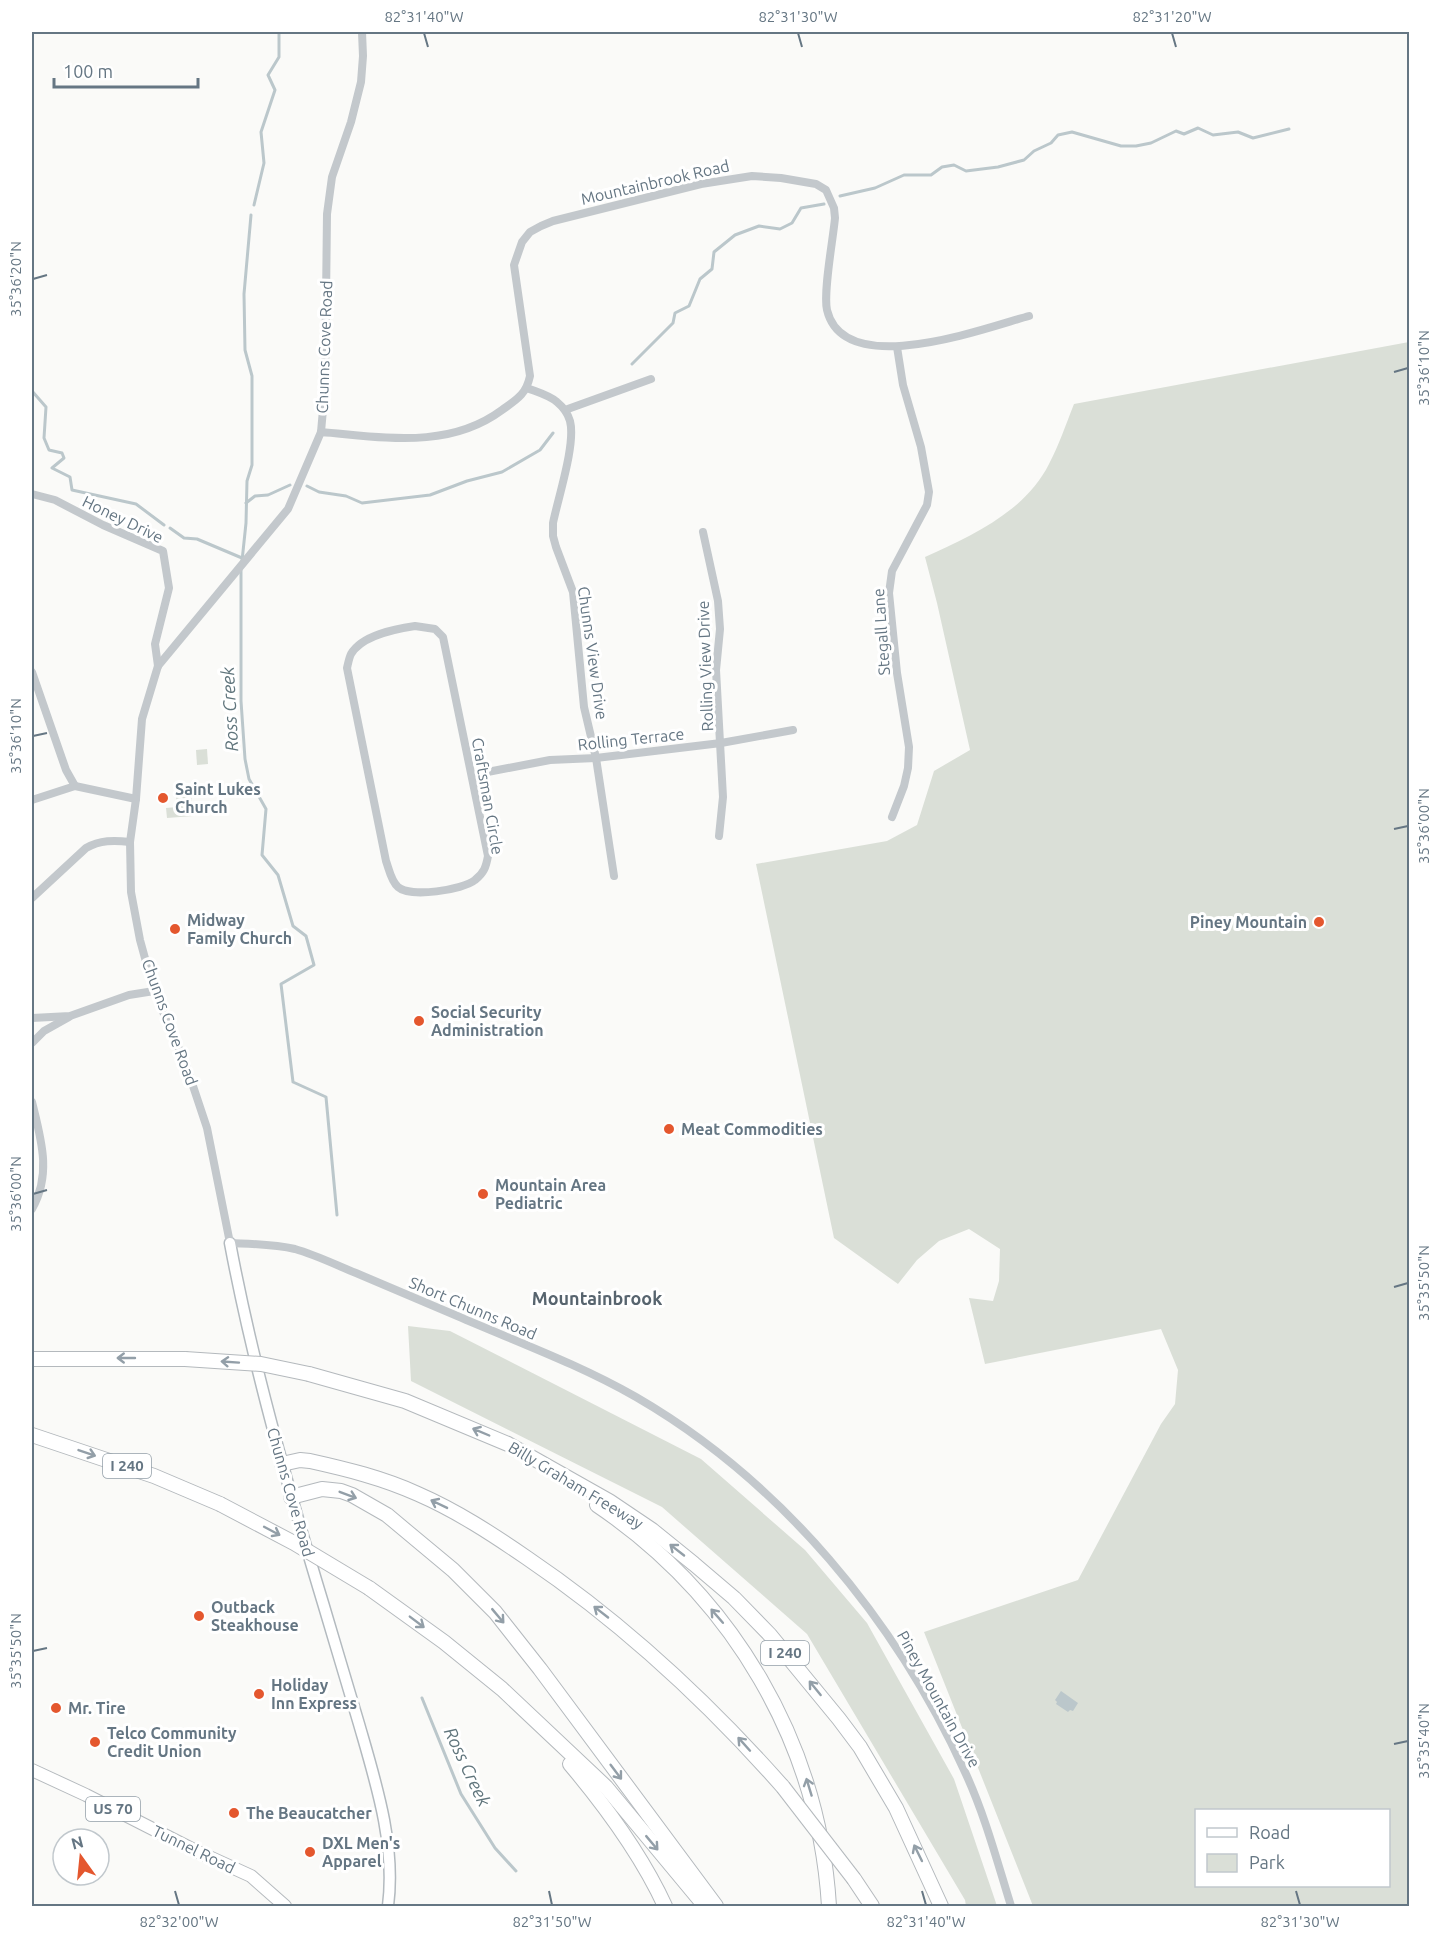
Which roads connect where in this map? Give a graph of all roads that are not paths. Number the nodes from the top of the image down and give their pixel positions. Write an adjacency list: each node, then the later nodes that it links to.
1 (362, 32): 7 (street, Chunns Cove Road)
2 (1029, 316): 3 (street, Mountainbrook Road)
3 (897, 347): 5 (street, Mountainbrook Road); 19 (street, Stegall Lane)
4 (651, 379): 6 (street)
5 (527, 388): 6 (street); 7 (street)
6 (565, 410): 14 (street, Chunns View Drive)
7 (321, 432): 10 (street, Chunns Cove Road)
8 (32, 494): 10 (street, Honey Drive)
9 (703, 532): 13 (street, Rolling View Drive)
10 (158, 666): 17 (street, Chunns Cove Road)
11 (32, 672): 16 (street)
12 (794, 730): 13 (street, Rolling Terrace)
13 (721, 743): 14 (street, Rolling Terrace); 20 (street, Rolling View Drive)
14 (596, 758): 15 (street, Rolling Terrace); 22 (street, Chunns View Drive)
15 (472, 774): 15 (street, Craftsman Circle)
16 (75, 786): 17 (street); 18 (street)
17 (136, 799): 21 (street, Chunns Cove Road)
18 (32, 800)
19 (892, 817)
20 (719, 836)
21 (130, 842): 23 (street); 24 (street, Chunns Cove Road)
22 (614, 876)
23 (32, 898)
24 (154, 991): 25 (street); 30 (street, Chunns Cove Road)
25 (70, 1016): 26 (street); 27 (street)
26 (32, 1018)
27 (32, 1043)
28 (32, 1102): 29 (street)
29 (32, 1209)
30 (230, 1243): 32 (street, Short Chunns Road); 34 (main road, Chunns Cove Road)
31 (32, 1359): 35 (highway, Billy Graham Freeway / I 240, one-way to 31, bridge)
32 (692, 1433): 47 (street, Piney Mountain Drive)
33 (32, 1435): 37 (highway, I 240, one-way to 37, bridge)
34 (282, 1464): 36 (main road, Chunns Cove Road); 45 (highway, one-way to 34, bridge)
35 (551, 1469): 44 (highway, one-way to 35); 46 (highway, Billy Graham Freeway / I 240, one-way to 35)
36 (291, 1497): 40 (main road, Chunns Cove Road); 43 (highway, one-way to 43)
37 (554, 1740): 41 (highway); 42 (highway, I 240, one-way to 42)
38 (32, 1770): 39 (main road, Tunnel Road / US 70)
39 (285, 1906)
40 (388, 1906)
41 (665, 1906)
42 (706, 1906)
43 (716, 1906)
44 (829, 1906)
45 (872, 1906)
46 (941, 1906)
47 (1011, 1906)

